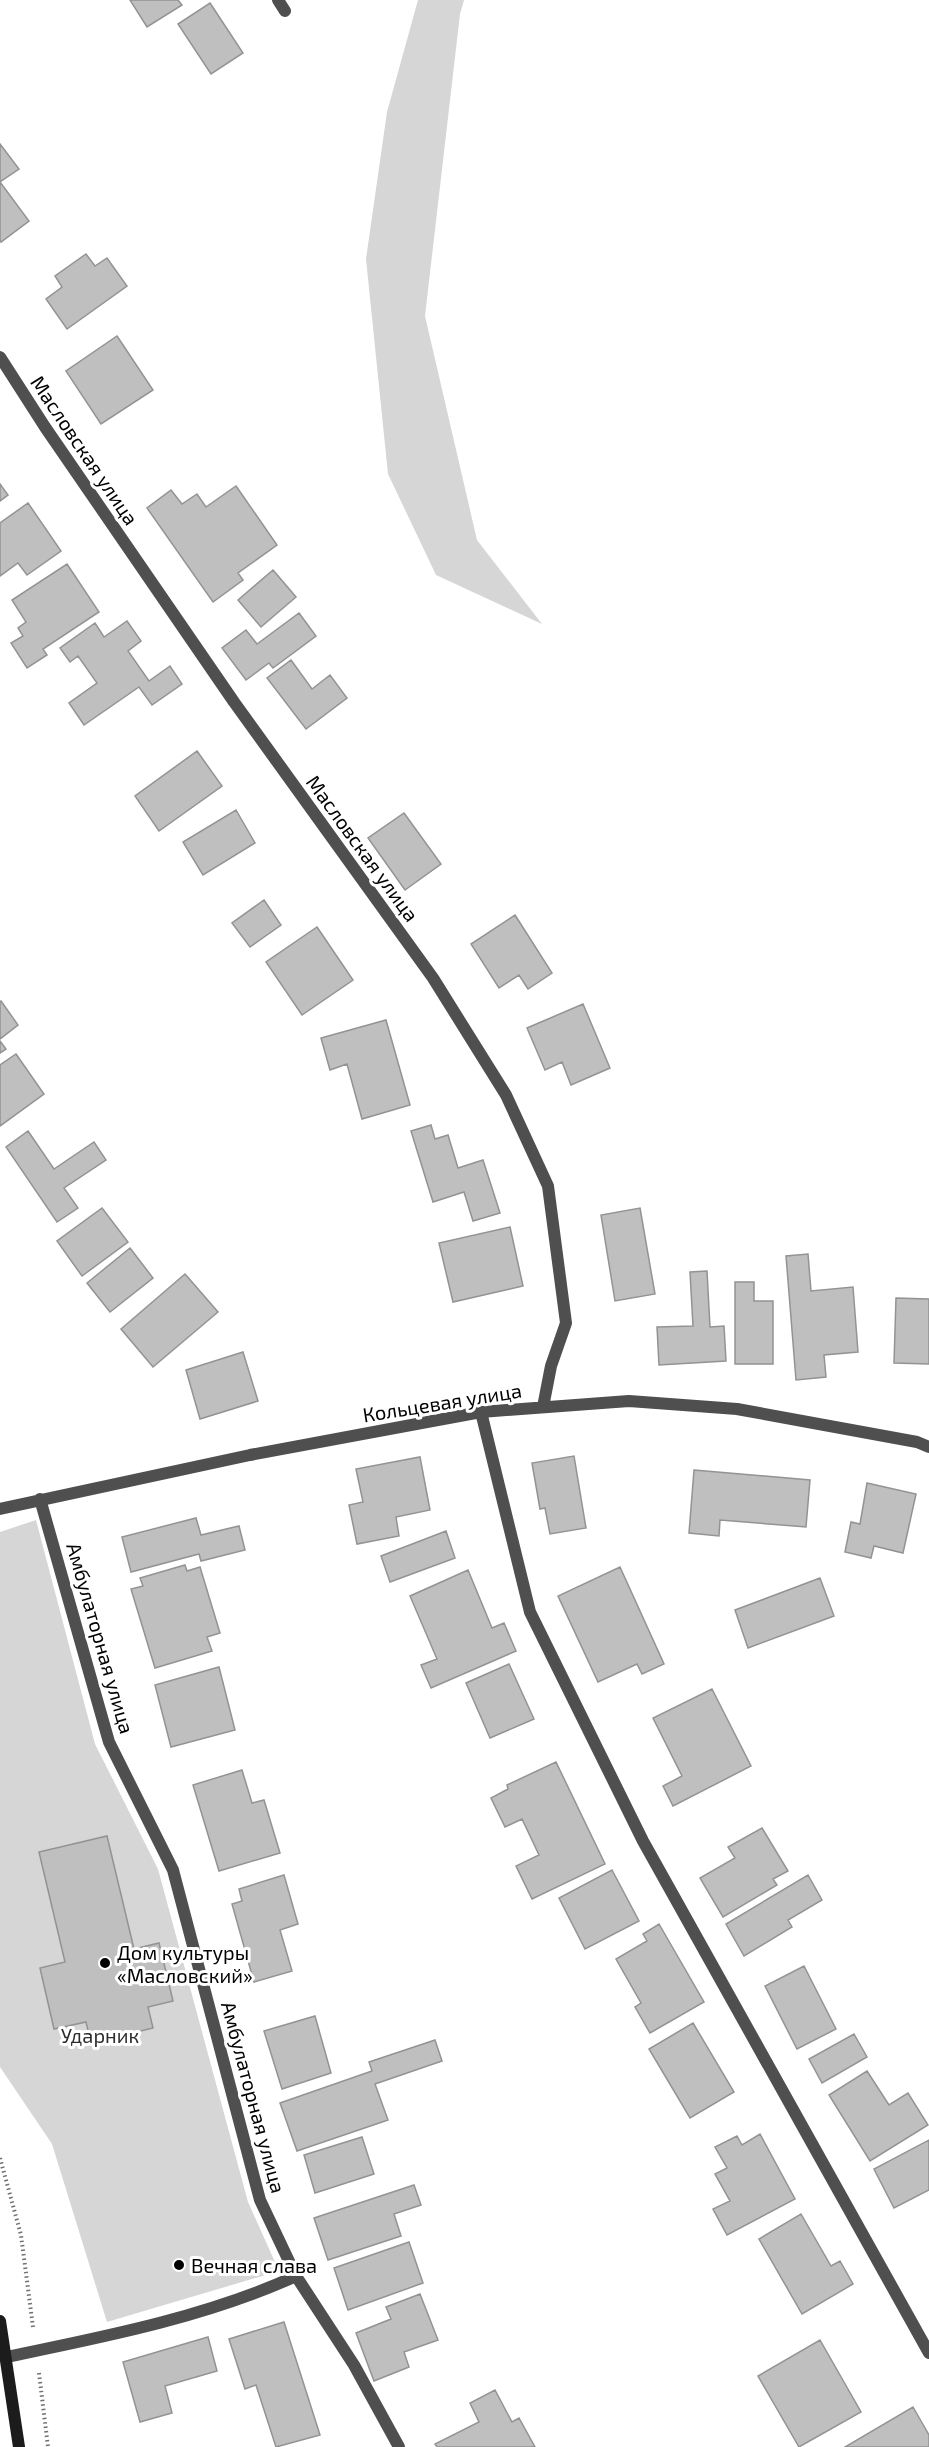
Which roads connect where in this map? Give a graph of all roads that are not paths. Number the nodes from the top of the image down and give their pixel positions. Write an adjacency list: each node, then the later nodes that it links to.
1 (0, 357): 2 (street, Масловская улица)
2 (543, 1407): 3 (street, Кольцевая улица); 4 (street, Кольцевая улица)
3 (481, 1412): 5 (street, Кольцевая улица); 9 (street)
4 (929, 1447)
5 (40, 1499): 6 (street, Кольцевая улица); 7 (street, Амбулаторная улица)
6 (0, 1509)
7 (296, 2276): 10 (street); 12 (street, Амбулаторная улица)
8 (0, 2320): 10 (main road)
9 (929, 2354)
10 (6, 2357): 11 (main road)
11 (19, 2447)
12 (399, 2447)

